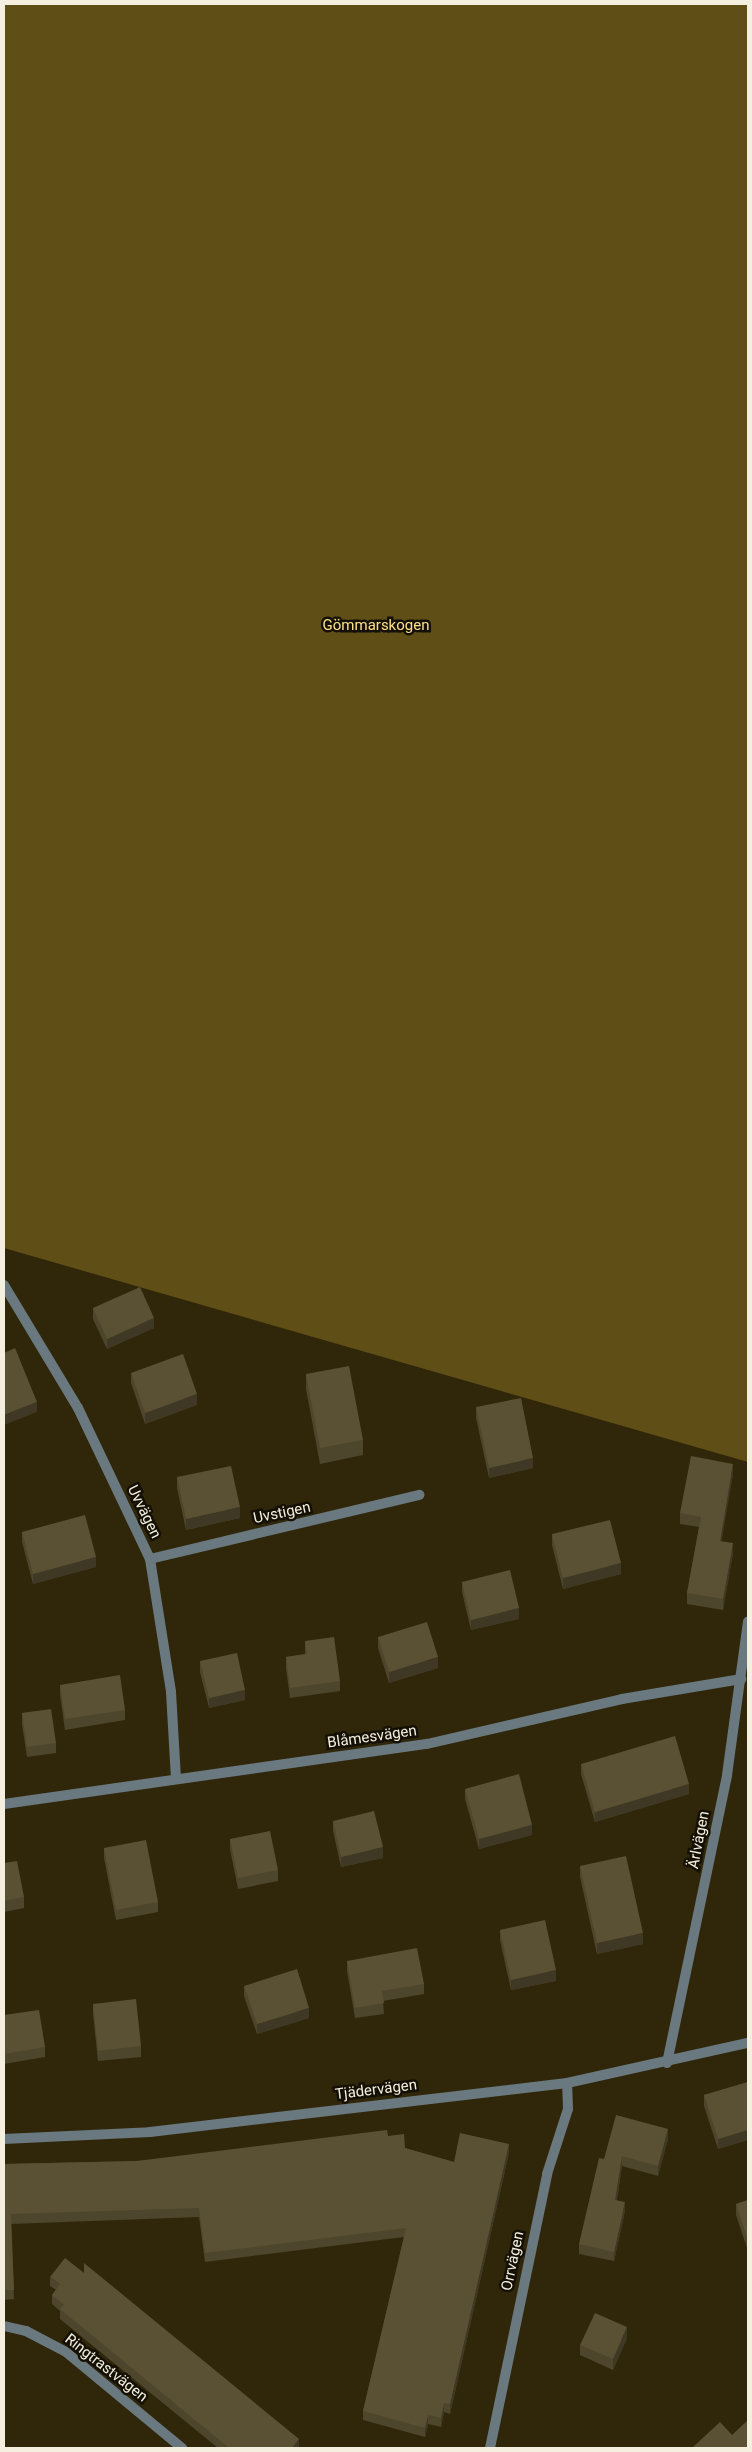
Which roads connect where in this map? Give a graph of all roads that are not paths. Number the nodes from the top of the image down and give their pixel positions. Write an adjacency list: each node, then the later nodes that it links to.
1 (4, 1285): 3 (street, Uvvägen)
2 (419, 1495): 3 (street, Uvstigen)
3 (150, 1559): 6 (street, Uvvägen)
4 (748, 1621): 5 (street, Ärlvägen)
5 (742, 1679): 6 (street, Blåmesvägen); 9 (street, Ärlvägen)
6 (176, 1779): 7 (street, Blåmesvägen)
7 (4, 1804)
8 (748, 2043): 9 (street, Tjädervägen)
9 (667, 2064): 10 (street, Tjädervägen)
10 (567, 2082): 11 (street, Tjädervägen); 14 (street, Orrvägen)
11 (4, 2139)
12 (4, 2326): 13 (street, Ringtrastvägen)
13 (182, 2448)
14 (490, 2448)

